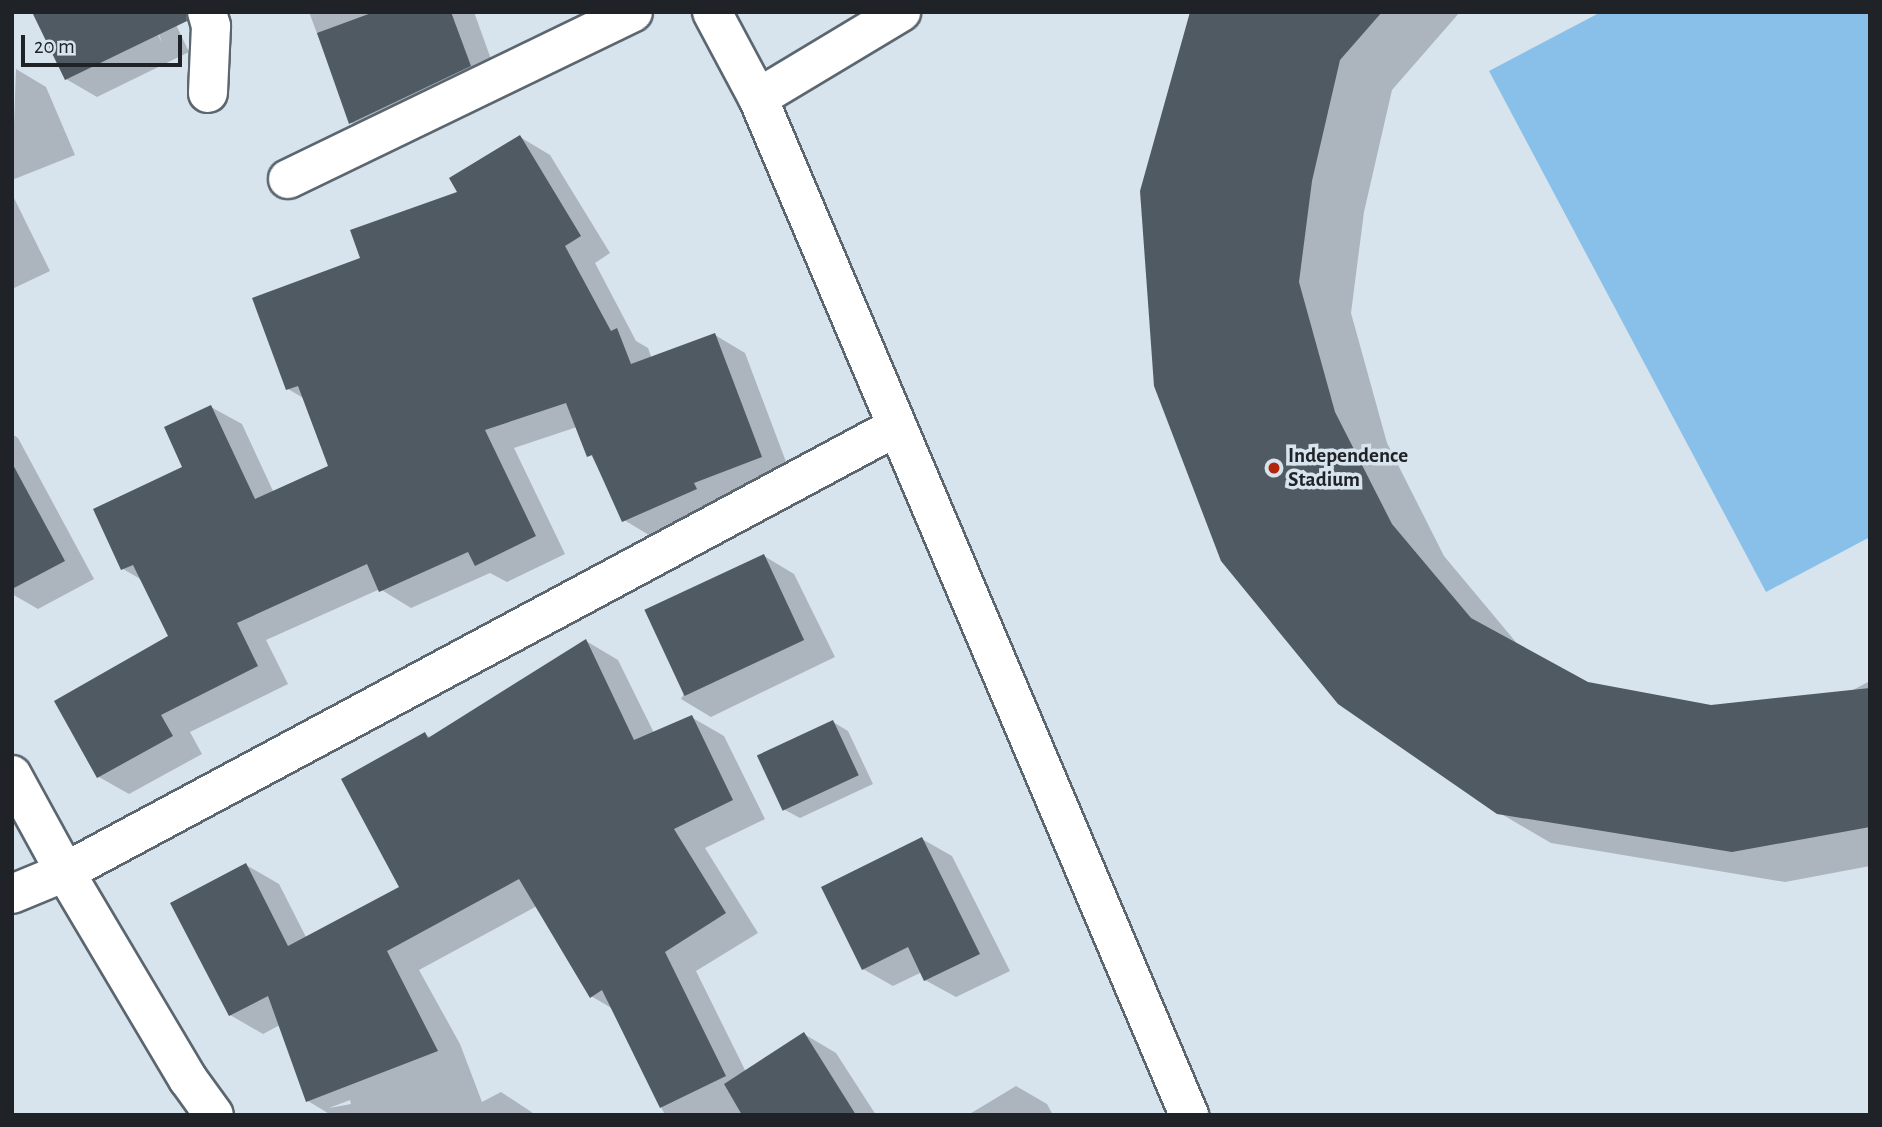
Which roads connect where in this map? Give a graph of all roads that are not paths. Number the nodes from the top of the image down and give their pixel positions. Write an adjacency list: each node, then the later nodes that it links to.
1 (207, 12): 5 (street)
2 (634, 12): 7 (street)
3 (712, 12): 6 (street)
4 (901, 12): 6 (street)
5 (208, 93)
6 (758, 98): 8 (street)
7 (288, 178)
8 (896, 427): 10 (street); 13 (street)
9 (12, 775): 10 (street)
10 (65, 872): 11 (street); 12 (street)
11 (12, 894)
12 (214, 1115)
13 (1189, 1115)

